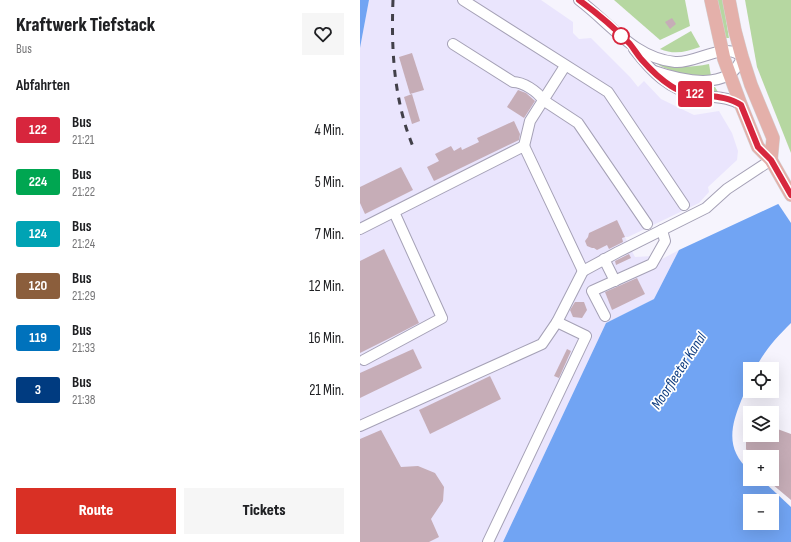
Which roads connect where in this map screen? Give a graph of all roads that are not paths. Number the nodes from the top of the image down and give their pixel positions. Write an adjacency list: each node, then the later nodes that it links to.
1 (463, 0): 9 (street)
2 (579, 0): 6 (street)
3 (711, 0): 7 (main road)
4 (729, 0): 8 (main road)
5 (453, 44): 12 (street)
6 (630, 44): 7 (street); 10 (street)
7 (722, 51): 8 (street); 11 (main road)
8 (742, 57): 11 (street); 15 (main road)
9 (565, 66): 12 (street); 17 (street)
10 (654, 71): 11 (street); 13 (street)
11 (729, 75): 13 (main road)
12 (543, 100): 14 (street); 19 (street)
13 (741, 105): 15 (main road)
14 (524, 146): 18 (street); 23 (street)
15 (771, 160): 16 (main road); 21 (street)
16 (791, 195)
17 (684, 205)
18 (394, 212): 20 (street); 27 (street)
19 (647, 224)
20 (360, 229)
21 (662, 230): 22 (street); 24 (street)
22 (604, 259): 23 (street); 24 (street)
23 (583, 271): 26 (street)
24 (615, 281): 25 (street)
25 (605, 316)
26 (557, 322): 28 (street); 29 (street)
27 (364, 360)
28 (360, 426)
29 (488, 542)

